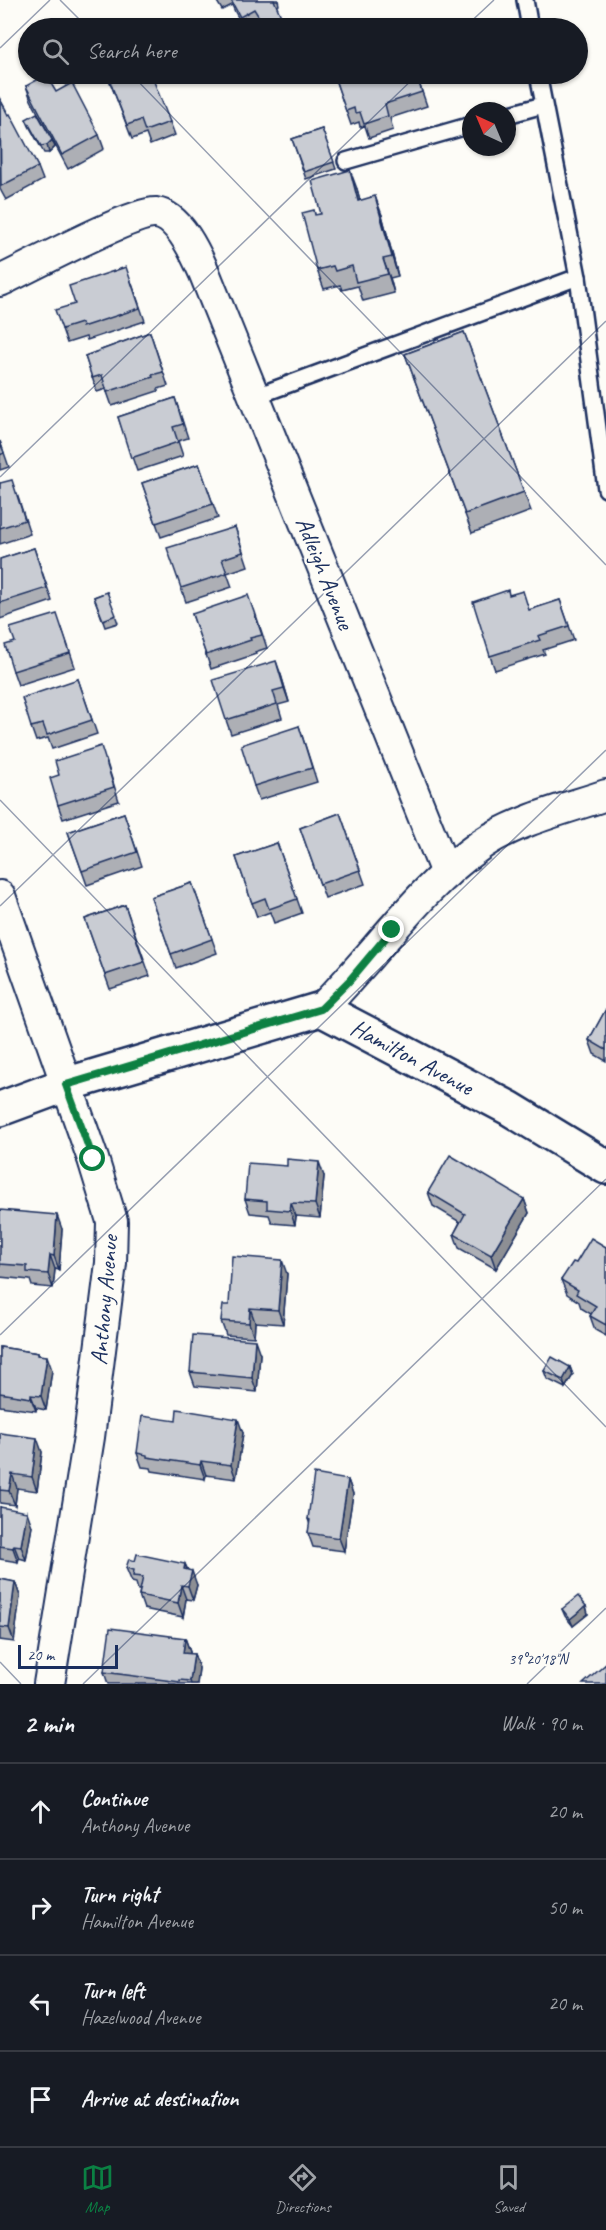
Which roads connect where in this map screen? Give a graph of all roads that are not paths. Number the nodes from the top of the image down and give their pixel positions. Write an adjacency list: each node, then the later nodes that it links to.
1 (525, 0): 2 (lane)
2 (528, 18)
3 (539, 84): 4 (lane)
4 (542, 102): 5 (lane); 8 (lane)
5 (516, 112)
6 (462, 128): 7 (lane)
7 (346, 161)
8 (578, 277): 10 (lane); 11 (lane)
9 (0, 281): 10 (street, Adleigh Avenue)
10 (254, 397): 13 (street, Adleigh Avenue)
11 (606, 489)
12 (606, 795): 13 (street)
13 (446, 873): 15 (street)
14 (0, 896): 16 (street, Anthony Avenue)
15 (321, 1009): 16 (street, Hamilton Avenue); 18 (street, Hamilton Avenue)
16 (66, 1085): 17 (street, Hamilton Avenue); 19 (street, Anthony Avenue)
17 (0, 1109)
18 (606, 1167)
19 (49, 1684)

